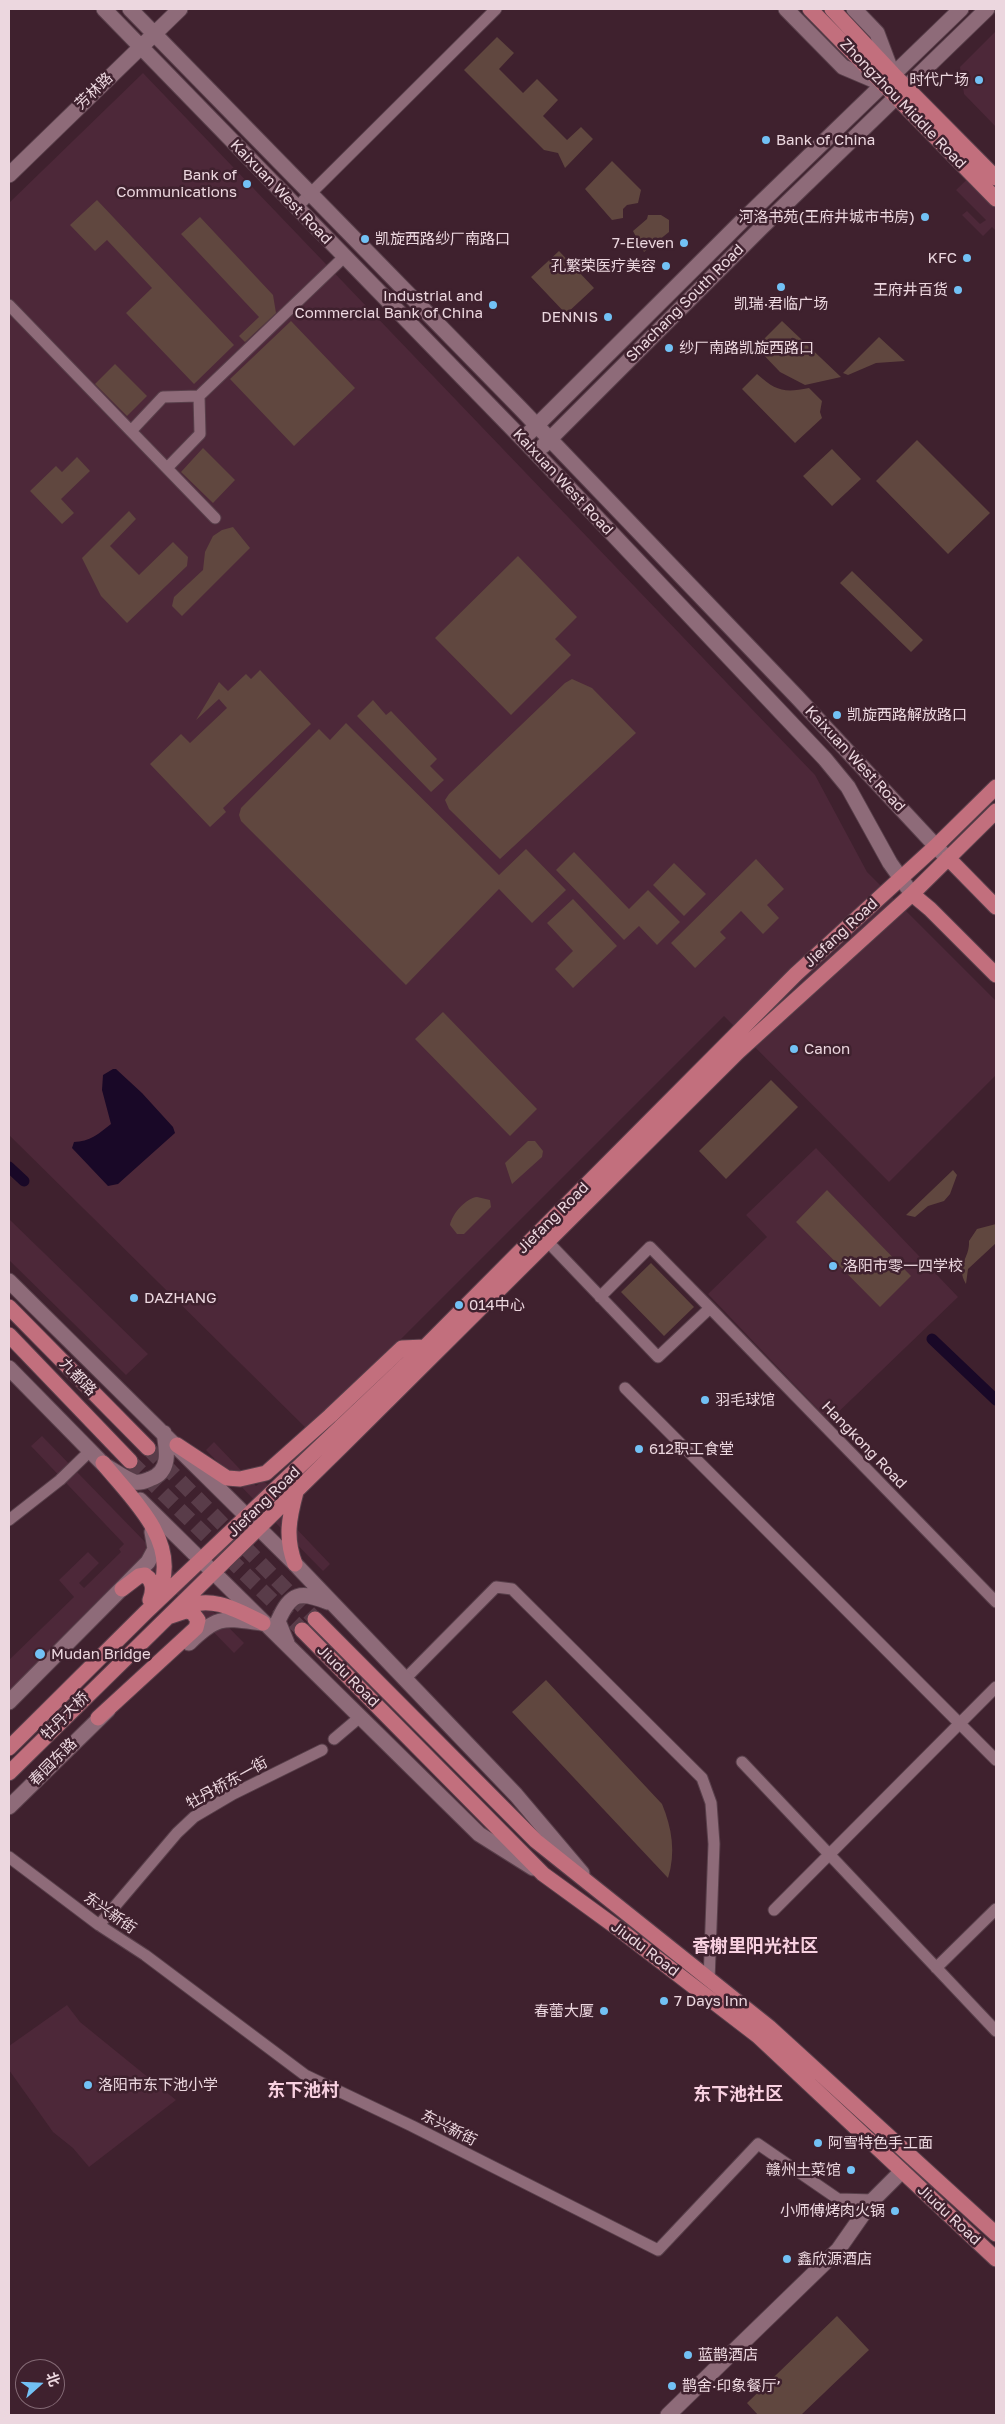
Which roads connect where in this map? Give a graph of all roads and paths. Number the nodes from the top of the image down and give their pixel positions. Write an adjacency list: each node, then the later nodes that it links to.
1 (104, 9): 13 (main road, Kaixuan West Road)
2 (130, 9): 12 (main road, Kaixuan West Road)
3 (166, 9): 12 (main road, 芳林路)
4 (180, 9): 12 (main road, 芳林路)
5 (496, 9): 19 (street)
6 (786, 9): 14 (main road)
7 (810, 9): 14 (main road, Zhongzhou Middle Road)
8 (832, 9): 14 (main road, Zhongzhou Middle Road)
9 (854, 9): 14 (main road)
10 (961, 9): 14 (main road, Shachang South Road)
11 (987, 9): 15 (main road, Shachang South Road)
12 (150, 31): 13 (main road, 芳林路); 19 (main road, Kaixuan West Road)
13 (137, 44): 16 (main road, 芳林路); 17 (main road, 芳林路); 21 (main road, Kaixuan West Road)
14 (888, 79): 15 (main road, Zhongzhou Middle Road); 25 (main road, Shachang South Road)
15 (901, 92): 18 (main road, Zhongzhou Middle Road); 20 (main road, Zhongzhou Middle Road); 28 (main road, Shachang South Road)
16 (9, 165)
17 (9, 174)
18 (996, 178)
19 (311, 196): 21 (street); 25 (main road, Kaixuan West Road)
20 (996, 199)
21 (296, 208): 22 (main road, Kaixuan West Road)
22 (344, 257): 24 (street); 27 (main road, Kaixuan West Road)
23 (9, 305): 26 (street)
24 (199, 396): 26 (street); 30 (street)
25 (536, 427): 27 (main road, Shachang South Road); 28 (main road, Kaixuan West Road)
26 (131, 431): 30 (street)
27 (522, 439): 29 (main road, Kaixuan West Road)
28 (549, 439): 29 (main road, Shachang South Road); 34 (main road, Kaixuan West Road)
29 (536, 452): 36 (main road, Kaixuan West Road)
30 (167, 468): 31 (street)
31 (214, 518)
32 (996, 786): 34 (main road, Jiefang Road)
33 (996, 811): 35 (main road, Jiefang Road)
34 (936, 846): 35 (main road, Kaixuan West Road); 36 (main road, Jiefang Road)
35 (948, 858): 37 (main road, Jiefang Road); 38 (main road, Kaixuan West Road)
36 (900, 879): 37 (main road, Kaixuan West Road); 46 (main road, Jiefang Road)
37 (912, 894): 39 (main road, Kaixuan West Road); 40 (main road, Jiefang Road)
38 (996, 907)
39 (996, 975)
40 (548, 1242): 42 (street); 55 (main road, Jiefang Road)
41 (9, 1281): 49 (main road)
42 (600, 1297): 44 (street); 44 (street, Hangkong Road)
43 (9, 1307): 51 (main road, 九都路)
44 (710, 1308): 63 (street, Hangkong Road)
45 (9, 1335): 53 (main road, 九都路)
46 (425, 1347): 50 (main road); 58 (main road, Jiefang Road)
47 (9, 1368): 52 (main road)
48 (625, 1388): 78 (street)
49 (164, 1433): 50 (main road); 54 (main road)
50 (177, 1445): 58 (main road)
51 (148, 1448)
52 (90, 1451): 54 (main road); 56 (street)
53 (130, 1461)
54 (102, 1463): 57 (main road); 59 (main road)
55 (297, 1491): 58 (main road, Jiefang Road); 60 (main road)
56 (9, 1520)
57 (149, 1521): 62 (main road); 65 (main road)
58 (253, 1522): 59 (main road, Jiefang Road); 60 (main road); 61 (main road, Jiefang Road)
59 (201, 1561): 61 (main road); 65 (main road, Jiefang Road)
60 (294, 1564): 64 (main road)
61 (213, 1572): 66 (main road, Jiefang Road); 68 (main road)
62 (122, 1589): 65 (main road); 75 (main road)
63 (996, 1602)
64 (332, 1604): 70 (main road); 73 (main road)
65 (146, 1612): 71 (main road, Jiefang Road)
66 (165, 1619): 68 (main road); 72 (main road, Jiefang Road); 77 (main road)
67 (315, 1619): 89 (main road, Jiudu Road)
68 (263, 1623): 70 (main road); 77 (main road, 春园东路)
69 (302, 1630): 88 (main road, Jiudu Road)
70 (287, 1646): 76 (main road)
71 (109, 1649): 80 (main road, 牡丹大桥)
72 (122, 1660): 84 (main road, 牡丹大桥)
73 (404, 1680): 89 (main road); 94 (street)
74 (996, 1687): 78 (street)
75 (9, 1702)
76 (360, 1717): 79 (street); 88 (main road)
77 (98, 1718): 85 (main road, 春园东路)
78 (960, 1724): 82 (street); 86 (street)
79 (334, 1739)
80 (9, 1748)
81 (322, 1750): 92 (street, 牡丹桥东一街)
82 (996, 1760)
83 (742, 1762): 86 (street)
84 (9, 1773)
85 (9, 1807)
86 (829, 1854): 91 (street); 93 (street)
87 (9, 1857): 92 (street, 东兴新街)
88 (542, 1874): 96 (main road, Jiudu Road)
89 (598, 1891): 94 (main road, Jiudu Road)
90 (996, 1909): 93 (street)
91 (774, 1910)
92 (99, 1925): 97 (street, 东兴新街)
93 (936, 1968): 95 (street)
94 (709, 1981): 98 (main road, Jiudu Road)
95 (996, 2031)
96 (902, 2171): 97 (main road); 99 (main road, Jiudu Road)
97 (873, 2200): 100 (main road)
98 (996, 2234)
99 (996, 2259)
100 (668, 2415)

